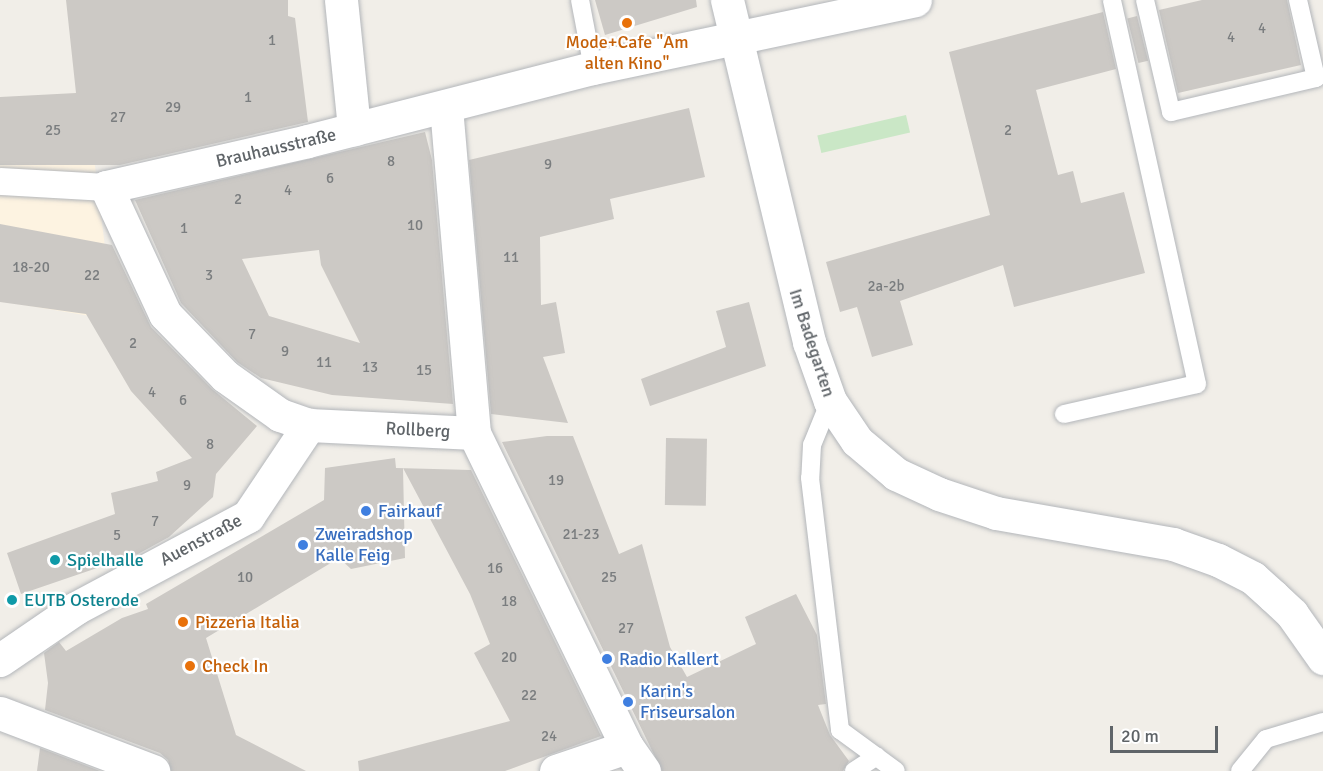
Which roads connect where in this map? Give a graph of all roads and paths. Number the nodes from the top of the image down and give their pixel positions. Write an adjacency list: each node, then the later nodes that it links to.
1 (341, 0): 11 (street)
2 (580, 0): 9 (lane)
3 (727, 0): 8 (street, Im Badegarten)
4 (915, 0): 8 (street, Brauhausstraße)
5 (1112, 0): 15 (lane)
6 (1145, 0): 7 (lane)
7 (1298, 0)
8 (736, 39): 9 (street, Brauhausstraße); 14 (street, Im Badegarten)
9 (593, 68): 10 (street, Brauhausstraße)
10 (446, 107): 11 (street, Brauhausstraße); 17 (street)
11 (354, 129): 13 (street, Brauhausstraße)
12 (0, 181): 13 (street)
13 (106, 187): 16 (street, Rollberg)
14 (830, 401): 18 (street, Im Badegarten); 22 (lane)
15 (1064, 414)
16 (309, 425): 17 (street, Rollberg); 19 (street, Auenstraße)
17 (474, 433): 23 (street, Rollberg)
18 (1323, 658)
19 (0, 660)
20 (0, 713): 24 (street)
21 (1323, 722): 28 (lane)
22 (877, 756): 26 (lane); 27 (lane)
23 (636, 759): 25 (street)
24 (153, 771)
25 (556, 771)
26 (854, 771)
27 (896, 771)
28 (1240, 771)

